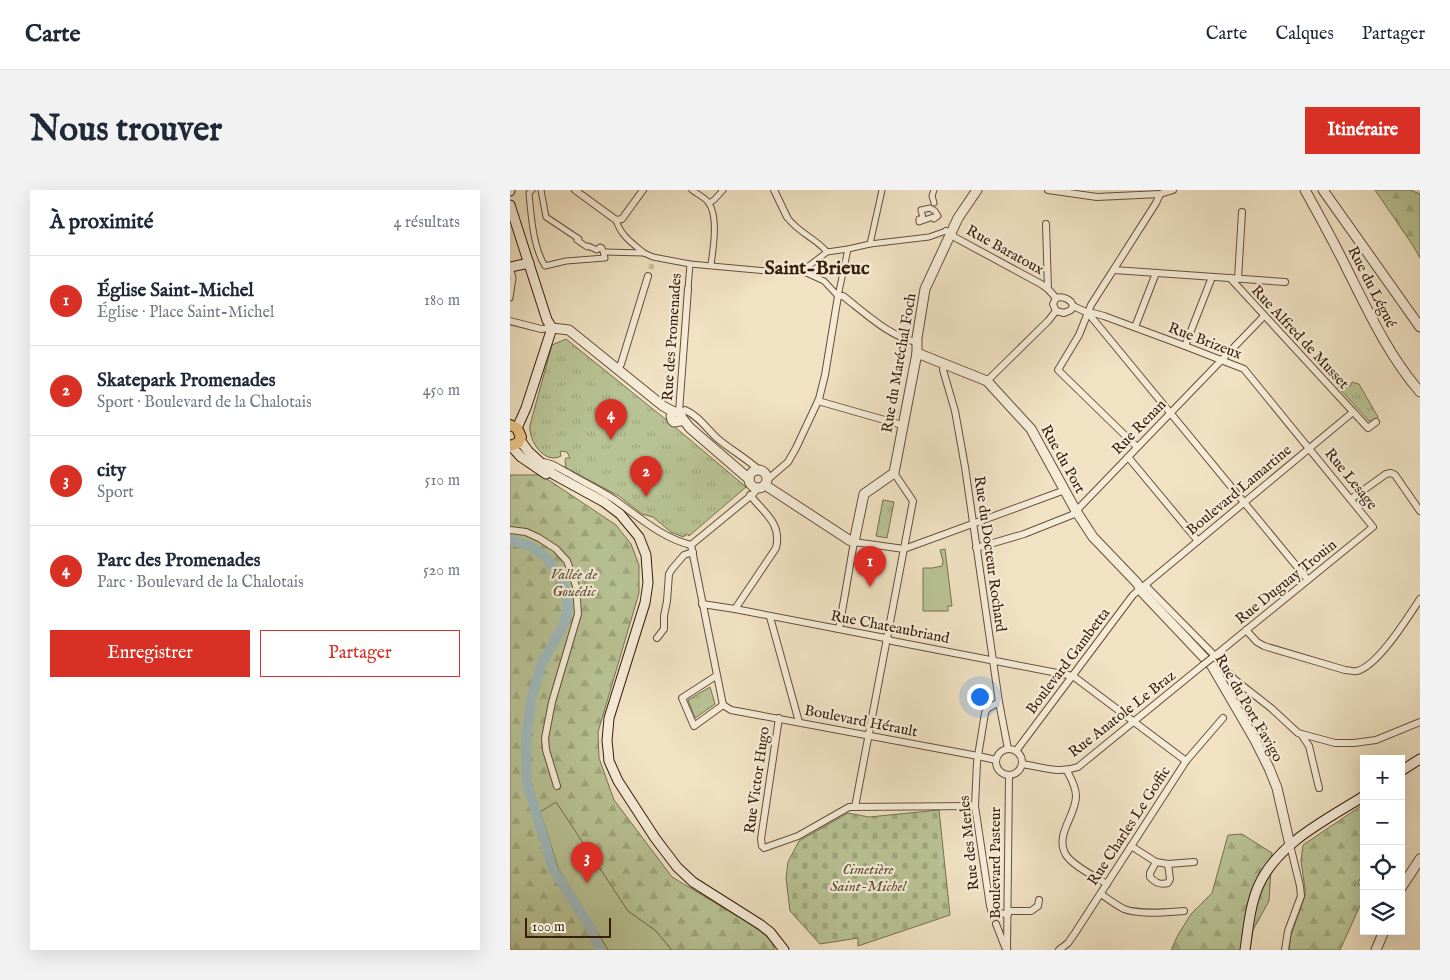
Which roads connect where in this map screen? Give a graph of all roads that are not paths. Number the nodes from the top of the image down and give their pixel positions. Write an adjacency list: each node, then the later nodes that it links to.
1 (532, 190): 26 (street)
2 (541, 190): 26 (street)
3 (575, 190): 21 (street)
4 (644, 190): 21 (street)
5 (692, 190): 16 (street)
6 (724, 190): 16 (street)
7 (774, 190): 20 (street)
8 (882, 190): 24 (street)
9 (934, 190): 17 (street)
10 (977, 190): 23 (street, Rue du Maréchal Foch)
11 (1048, 190): 15 (street)
12 (1173, 190): 15 (street)
13 (1305, 190): 63 (street, Rue du Légué)
14 (1323, 190): 54 (street)
15 (1160, 194): 34 (street)
16 (708, 203): 32 (street)
17 (934, 203)
18 (510, 205): 29 (street)
19 (1242, 212): 41 (street)
20 (787, 217): 27 (street)
21 (616, 220): 28 (street)
22 (1046, 224): 44 (street)
23 (948, 232): 24 (street); 44 (street, Rue Baratoux); 56 (street, Rue du Maréchal Foch)
24 (870, 244): 25 (street)
25 (848, 250): 27 (street); 45 (street)
26 (604, 252): 28 (street)
27 (827, 252): 30 (street)
28 (644, 253): 31 (street)
29 (529, 263): 33 (street); 55 (street)
30 (814, 263): 35 (street); 38 (street)
31 (690, 264): 32 (street); 43 (street, Rue des Promenades)
32 (711, 265): 35 (street)
33 (510, 267): 46 (street)
34 (1114, 270): 37 (street); 50 (street)
35 (802, 271): 38 (street)
36 (649, 272): 61 (street)
37 (1156, 273): 39 (street); 53 (street)
38 (814, 276): 45 (street)
39 (1212, 277): 40 (street); 57 (street)
40 (1230, 278): 41 (street); 51 (street, Rue Alfred de Musset)
41 (1238, 279): 42 (street)
42 (1285, 282)
43 (688, 288): 67 (street, Rue des Promenades)
44 (1048, 289): 47 (street, Rue Baratoux)
45 (838, 296): 56 (street); 64 (street)
46 (510, 298)
47 (1056, 298): 48 (street); 49 (street)
48 (1073, 306): 49 (street); 50 (street)
49 (1056, 311): 62 (street)
50 (1088, 313): 53 (street, Rue Brizeux); 65 (street); 72 (street)
51 (1264, 316): 59 (street, Rue Renan); 66 (street, Rue Alfred de Musset)
52 (510, 321): 55 (street)
53 (1135, 327): 57 (street, Rue Brizeux)
54 (1420, 327)
55 (552, 328): 61 (street); 70 (street)
56 (917, 342): 58 (street, Rue du Maréchal Foch)
57 (1185, 346): 59 (street, Rue Brizeux)
58 (917, 353): 60 (street, Rue du Port); 69 (street, Rue du Maréchal Foch)
59 (1221, 360): 65 (street, Rue Renan); 73 (street, Rue Brizeux)
60 (945, 364): 62 (street, Rue du Port); 83 (street, Rue du Docteur Rochard)
61 (618, 369): 67 (street)
62 (987, 381): 78 (street, Rue du Port)
63 (1420, 392)
64 (818, 401): 69 (street); 77 (street)
65 (1170, 412): 72 (street, Rue Renan); 80 (street)
66 (1353, 412): 68 (street, Rue Alfred de Musset); 73 (street, Boulevard Lamartine)
67 (677, 415): 77 (street); 77 (street)
68 (1376, 422)
69 (902, 425): 76 (street, Rue du Maréchal Foch)
70 (514, 426): 71 (main road)
71 (514, 444): 75 (street); 92 (street)
72 (1137, 447): 74 (street, Rue Renan)
73 (1309, 448): 79 (street, Rue Lesage); 80 (street, Boulevard Lamartine)
74 (1128, 457): 82 (street, Rue Renan); 86 (street)
75 (539, 462): 88 (street); 92 (street)
76 (894, 474): 87 (street); 90 (street)
77 (757, 481): 87 (street); 88 (street); 97 (street)
78 (1065, 490): 82 (street, Rue du Port); 83 (street)
79 (1351, 499): 81 (street); 84 (street, Rue Lesage)
80 (1244, 502): 86 (street, Boulevard Lamartine); 93 (street)
81 (1420, 511)
82 (1077, 512): 89 (street); 94 (street, Rue du Port)
83 (973, 525): 89 (street, Rue du Docteur Rochard); 90 (street)
84 (1373, 527): 93 (street, Rue Duguay Trouin)
85 (510, 530): 127 (street)
86 (1198, 540): 94 (street, Boulevard Lamartine)
87 (854, 542): 90 (street); 99 (street)
88 (691, 545): 91 (street)
89 (976, 548): 104 (street, Rue du Docteur Rochard)
90 (904, 550): 102 (street)
91 (693, 552): 96 (street); 101 (street)
92 (647, 563): 146 (street)
93 (1308, 580): 100 (street, Rue Duguay Trouin)
94 (1141, 588): 103 (street); 107 (street, Boulevard Gambetta); 132 (street, Rue du Port Favigo)
95 (1420, 599): 100 (street)
96 (702, 604): 97 (street, Rue Chateaubriand); 106 (street)
97 (736, 609): 98 (street, Rue Chateaubriand)
98 (770, 617): 99 (street, Rue Chateaubriand); 113 (street)
99 (839, 629): 102 (street, Rue Chateaubriand)
100 (1246, 630): 103 (street, Rue Duguay Trouin)
101 (657, 638)
102 (887, 638): 104 (street, Rue Chateaubriand); 116 (street)
103 (1214, 657): 105 (street, Rue Duguay Trouin, bridge); 115 (street)
104 (993, 660): 107 (street, Rue Chateaubriand); 108 (street, Rue du Docteur Rochard)
105 (1203, 665): 112 (street, Rue Anatole Le Braz)
106 (716, 676): 109 (street); 109 (street)
107 (1073, 676): 112 (street); 118 (street, Boulevard Gambetta)
108 (998, 702): 117 (street, Rue du Docteur Rochard); 119 (street, Rue des Merles)
109 (723, 705): 110 (street, Boulevard Hérault)
110 (779, 718): 113 (street, Boulevard Hérault); 131 (street, Rue Victor Hugo)
111 (1223, 718): 122 (street, Rue Charles Le Goffic)
112 (1133, 721): 122 (street); 125 (street, Rue Anatole Le Braz)
113 (799, 722): 116 (street, Boulevard Hérault)
114 (1420, 722): 115 (street)
115 (1301, 734): 128 (street)
116 (870, 736): 119 (street, Boulevard Hérault); 131 (street)
117 (1008, 749): 118 (street); 121 (street)
118 (1016, 751): 123 (street)
119 (978, 756): 121 (street, Boulevard Hérault); 130 (street, Rue des Merles)
120 (1420, 759): 124 (street)
121 (996, 760): 126 (street)
122 (1186, 761): 133 (street, Rue Charles Le Goffic)
123 (1022, 764): 125 (street, Rue Anatole Le Braz); 126 (street)
124 (1405, 768)
125 (1067, 771): 139 (street)
126 (1009, 776): 143 (street, Boulevard Pasteur)
127 (558, 786)
128 (1319, 788)
129 (1360, 799): 132 (street)
130 (975, 806): 131 (street); 143 (street, Rue des Merles)
131 (855, 807)
132 (1290, 845): 149 (street); 150 (street, Rue du Port Favigo)
133 (1131, 846): 135 (street); 139 (street, Rue Charles Le Goffic)
134 (1420, 858): 138 (street)
135 (1156, 862): 137 (street); 137 (street)
136 (1194, 862): 137 (street)
137 (1168, 864)
138 (1405, 882)
139 (1107, 884): 140 (street, Rue Charles Le Goffic)
140 (1101, 894): 142 (street); 148 (street, Rue Charles Le Goffic)
141 (1039, 900): 143 (street)
142 (1184, 911)
143 (1008, 912): 147 (street, Boulevard Pasteur)
144 (996, 924): 147 (street)
145 (1382, 935): 151 (street)
146 (784, 950)
147 (1007, 950)
148 (1060, 950)
149 (1245, 950)
150 (1285, 950)
151 (1376, 950)

